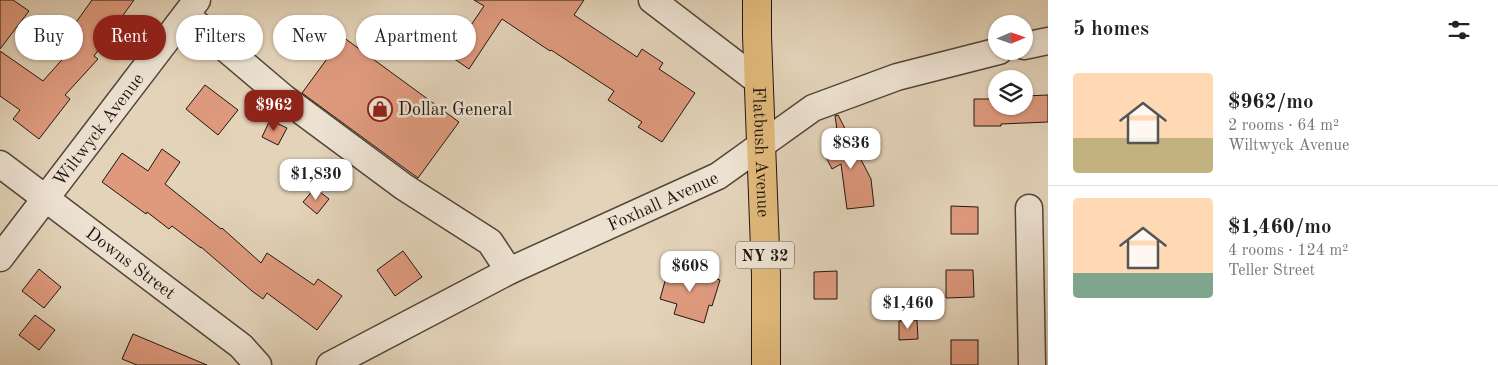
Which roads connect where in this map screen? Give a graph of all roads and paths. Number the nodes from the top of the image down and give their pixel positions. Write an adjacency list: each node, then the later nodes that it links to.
1 (652, 0): 7 (street)
2 (757, 0): 7 (main road, Flatbush Avenue / NY 32)
3 (192, 8): 10 (street, Wiltwyck Avenue); 13 (street)
4 (1048, 41): 5 (street)
5 (1033, 44)
6 (988, 54): 8 (street, Foxhall Avenue)
7 (758, 81): 8 (main road, Flatbush Avenue / NY 32)
8 (761, 145): 13 (street, Foxhall Avenue); 16 (main road, Flatbush Avenue / NY 32)
9 (0, 164): 10 (street, Downs Street)
10 (46, 198): 12 (street, Wiltwyck Avenue); 14 (street, Downs Street)
11 (1029, 208): 17 (street)
12 (0, 258)
13 (509, 272): 15 (street, Foxhall Avenue)
14 (258, 365)
15 (330, 365)
16 (766, 365)
17 (1032, 365)

